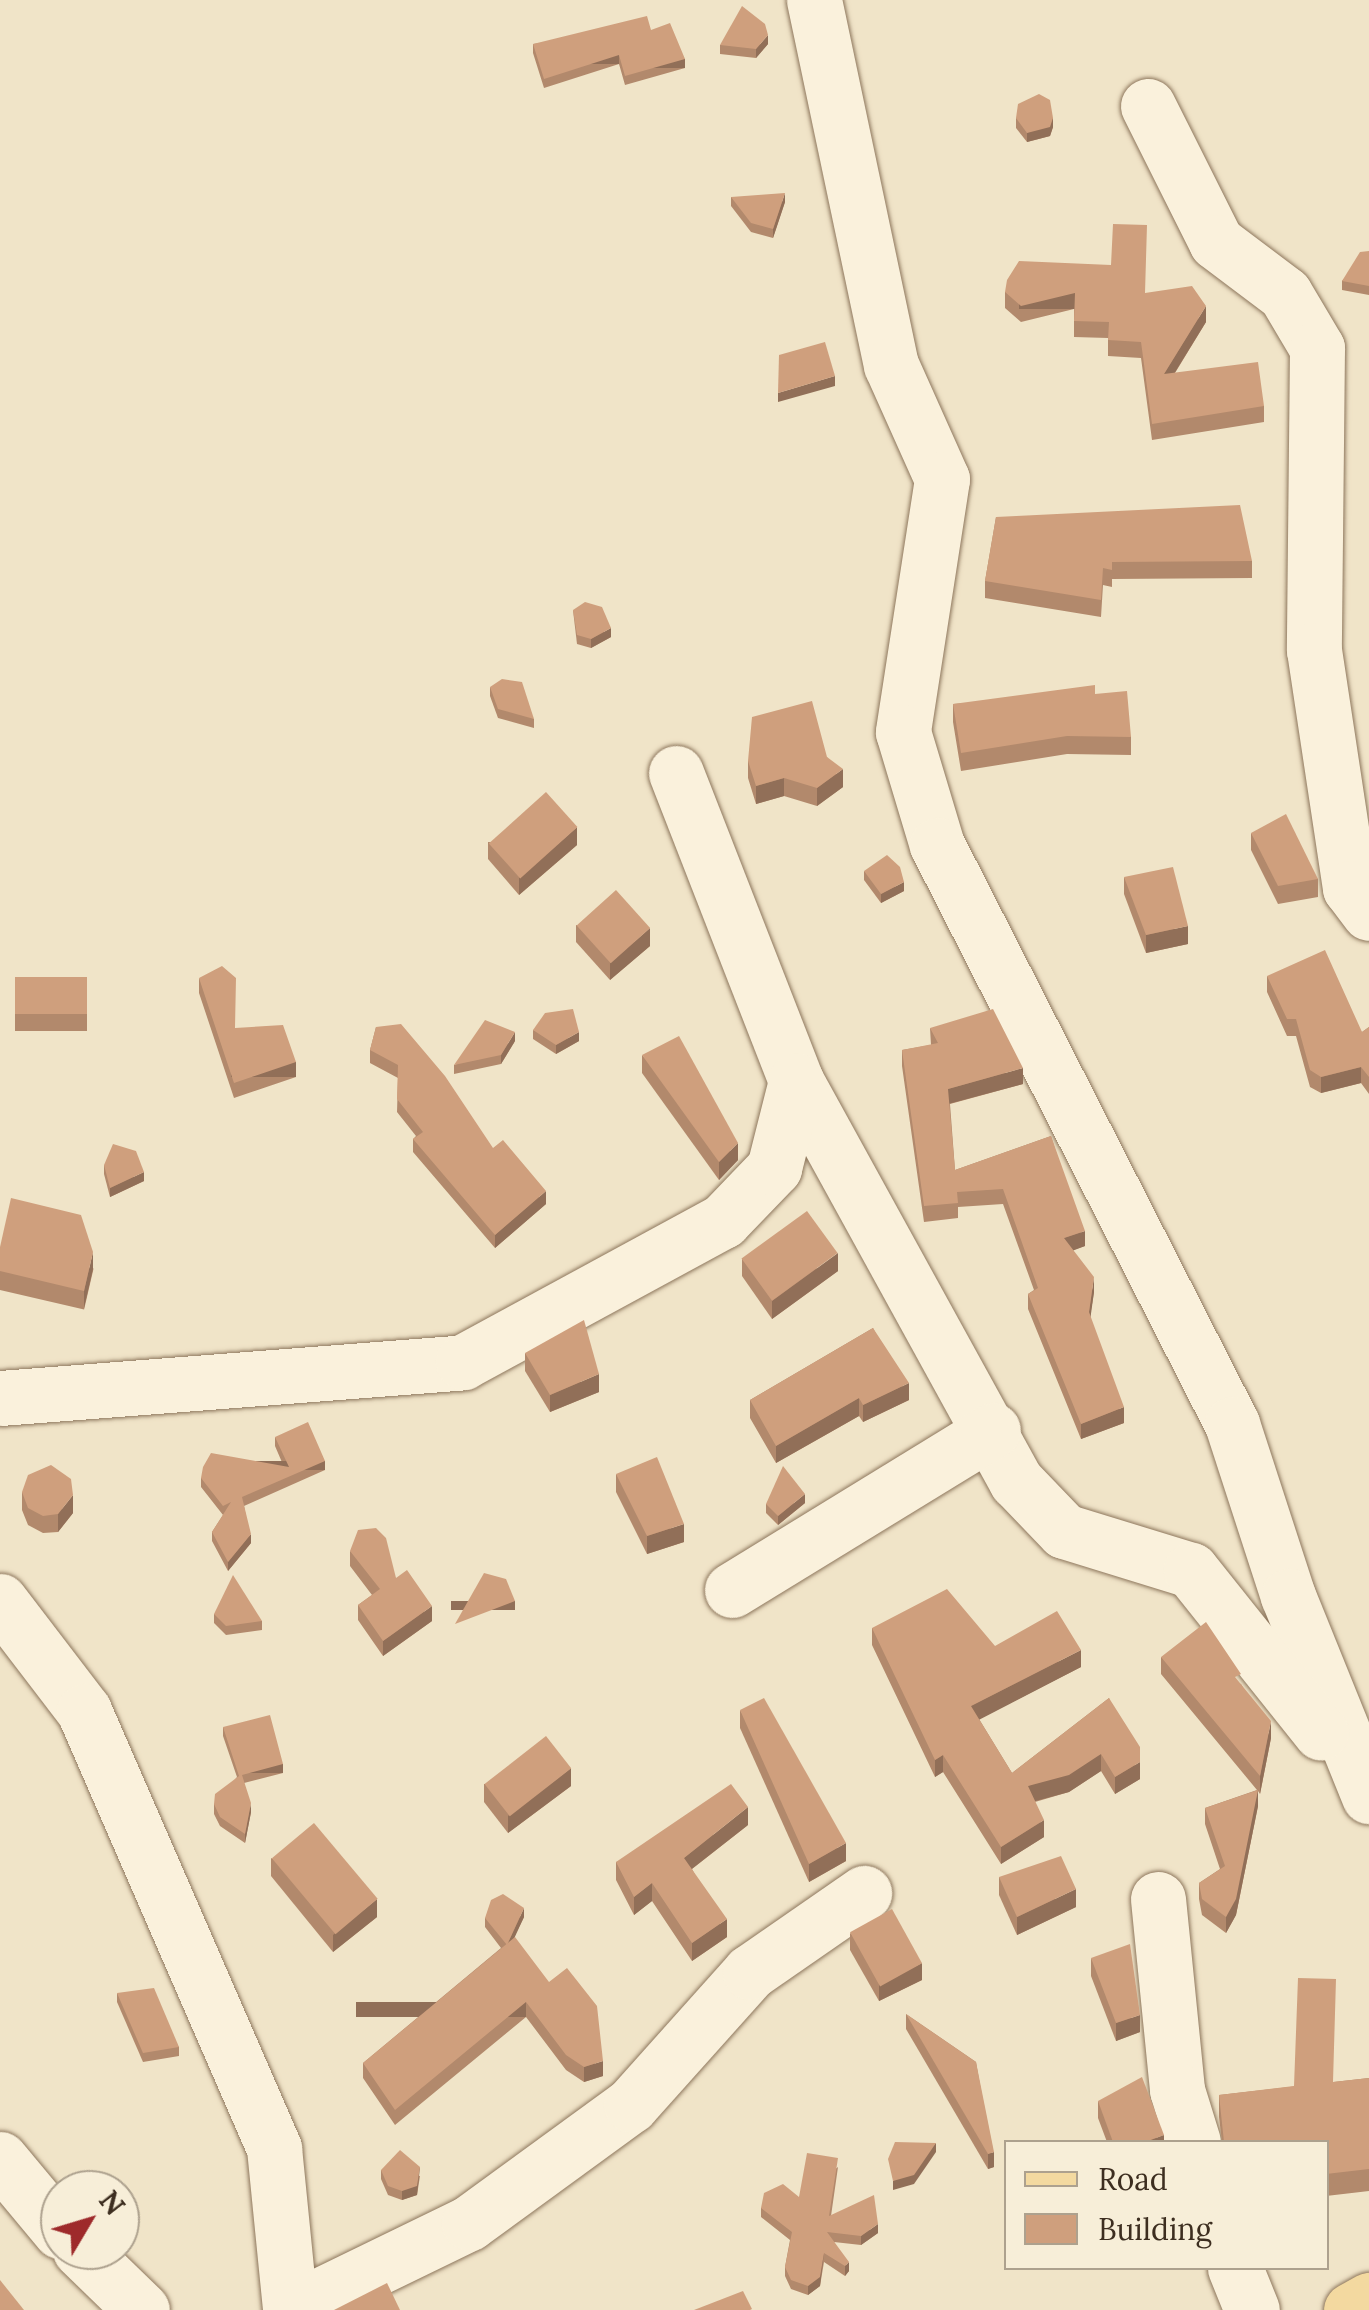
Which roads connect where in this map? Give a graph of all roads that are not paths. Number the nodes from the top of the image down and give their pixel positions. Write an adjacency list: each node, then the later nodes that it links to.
1 (814, 0): 10 (street)
2 (1148, 106): 4 (street)
3 (676, 773): 5 (street)
4 (1369, 913)
5 (796, 1080): 6 (street); 7 (street)
6 (0, 1398)
7 (993, 1430): 8 (street); 10 (street)
8 (732, 1590)
9 (0, 1602): 20 (street)
10 (1369, 1798)
11 (864, 1893): 20 (street)
12 (1158, 1898): 13 (street)
13 (1192, 2140)
14 (0, 2159): 15 (street)
15 (40, 2206)
16 (101, 2270): 19 (street)
17 (1236, 2270): 21 (street)
18 (1369, 2300): 22 (main road)
19 (142, 2310)
20 (290, 2310)
21 (1252, 2310)
22 (1351, 2310)

